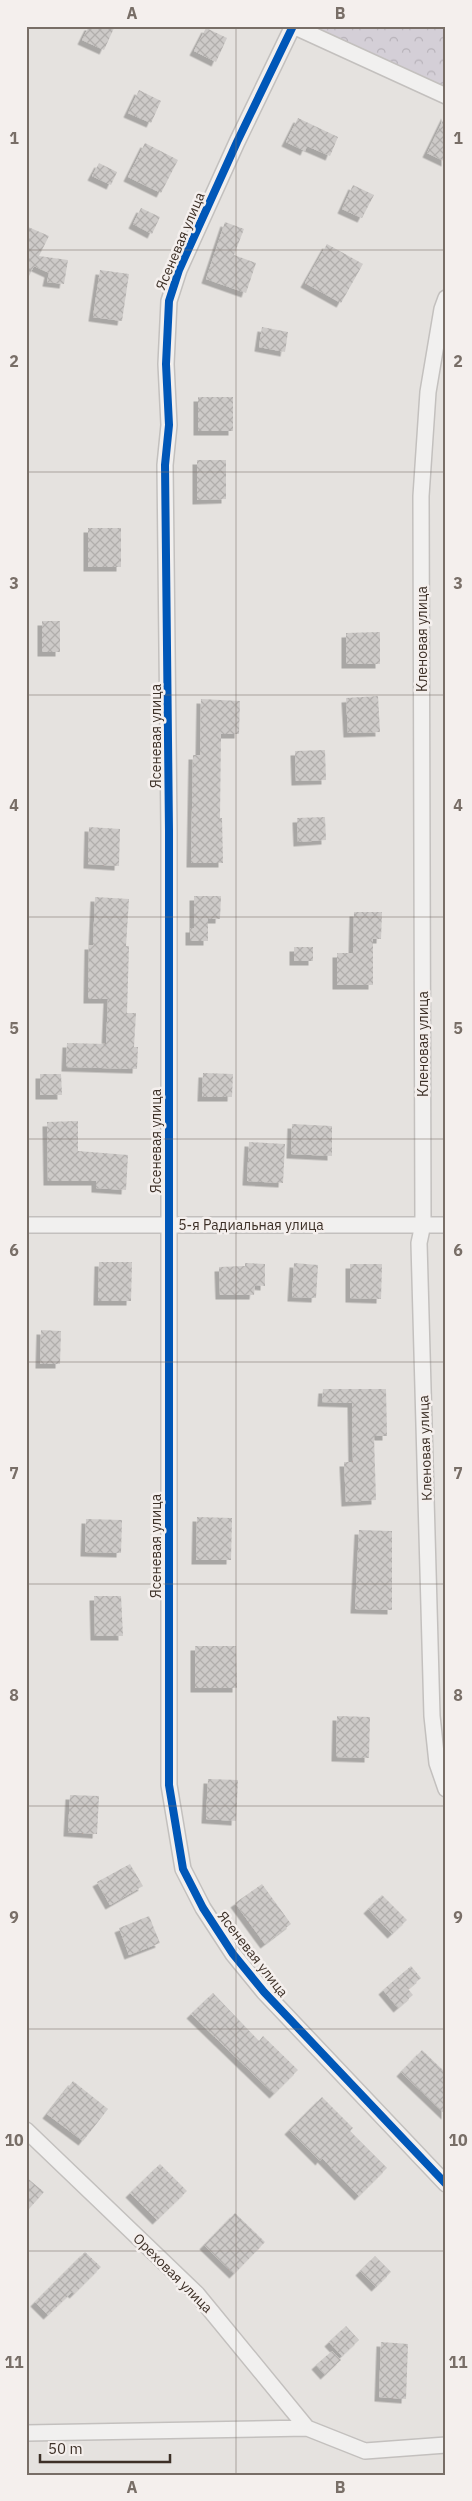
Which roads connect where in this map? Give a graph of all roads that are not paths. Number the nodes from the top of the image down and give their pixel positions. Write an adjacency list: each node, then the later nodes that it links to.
1 (293, 26): 2 (street); 6 (street, Ясеневая улица)
2 (446, 96)
3 (446, 298): 4 (street, Кленовая улица)
4 (424, 1224): 6 (street, 5-я Радиальная улица); 7 (street, 5-я Радиальная улица); 8 (street, Кленовая улица)
5 (26, 1225): 6 (street, 5-я Радиальная улица)
6 (168, 1225): 10 (street, Ясеневая улица)
7 (446, 1225)
8 (446, 1789)
9 (26, 2130): 11 (street, Ореховая улица)
10 (446, 2184)
11 (307, 2428): 12 (street); 13 (street)
12 (26, 2433)
13 (446, 2445)

